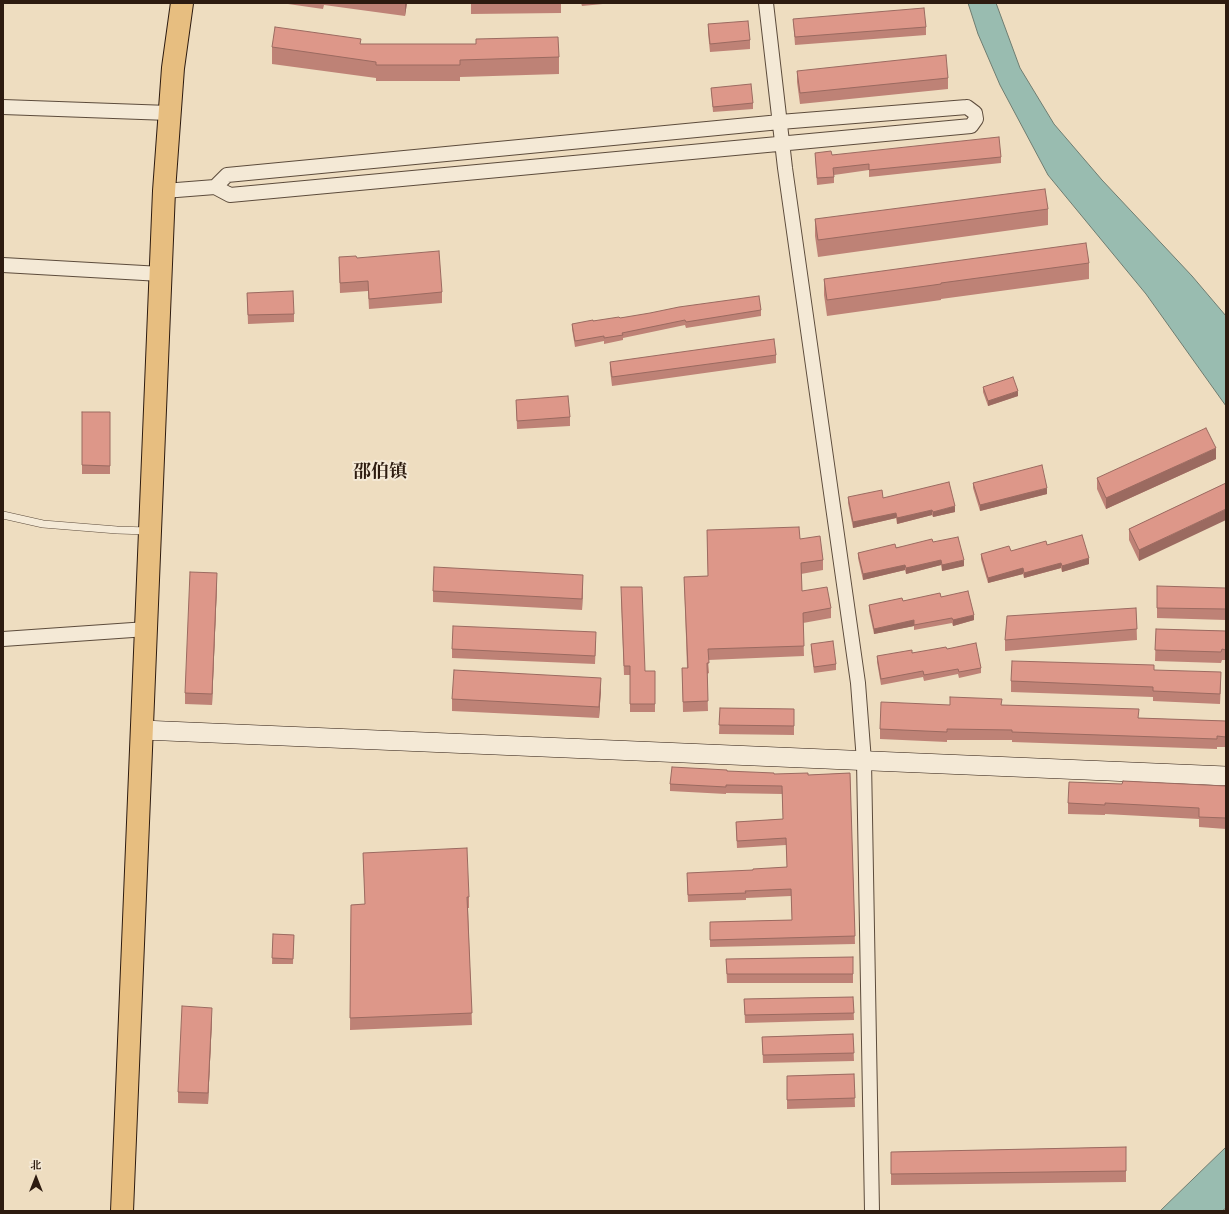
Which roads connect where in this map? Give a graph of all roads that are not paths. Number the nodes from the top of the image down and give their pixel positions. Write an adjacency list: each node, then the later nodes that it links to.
1 (182, 3): 4 (main road)
2 (766, 3): 5 (street)
3 (3, 106): 4 (street)
4 (169, 113): 8 (main road)
5 (780, 122): 6 (street); 6 (street); 7 (street)
6 (782, 144): 7 (street); 16 (street)
7 (215, 187): 8 (street)
8 (164, 191): 10 (main road)
9 (3, 265): 10 (street)
10 (161, 274): 12 (main road)
11 (3, 515): 12 (lane)
12 (151, 531): 13 (main road)
13 (146, 629): 14 (street); 15 (main road)
14 (3, 639)
15 (142, 730): 16 (main road); 18 (main road)
16 (864, 760): 17 (main road); 19 (street)
17 (1226, 776)
18 (122, 1211)
19 (872, 1211)

